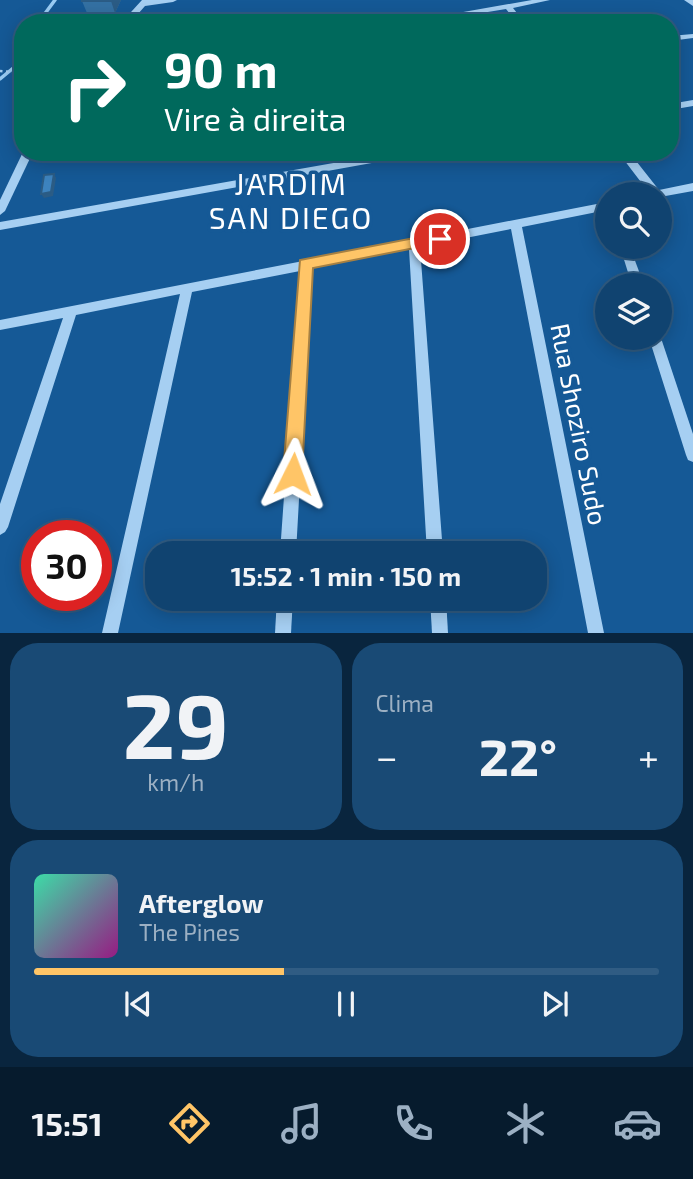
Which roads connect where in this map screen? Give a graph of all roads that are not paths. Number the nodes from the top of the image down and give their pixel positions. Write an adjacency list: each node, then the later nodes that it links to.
1 (173, 0): 4 (street)
2 (546, 0): 6 (street)
3 (688, 0): 5 (street)
4 (145, 2)
5 (693, 4)
6 (508, 6): 7 (street); 8 (street)
7 (460, 14)
8 (514, 14)
9 (24, 161): 16 (street)
10 (365, 161): 18 (street)
11 (630, 161): 12 (street)
12 (647, 182)
13 (693, 187): 14 (street)
14 (672, 191)
15 (595, 208): 17 (street)
16 (0, 211)
17 (516, 224): 19 (street); 34 (street, Rua Shoziro Sudo)
18 (0, 226)
19 (414, 243): 20 (street); 28 (street)
20 (306, 264): 21 (street); 27 (street)
21 (187, 289): 22 (street); 31 (street)
22 (71, 312): 23 (street); 26 (street)
23 (0, 325)
24 (659, 350): 25 (street)
25 (693, 455)
26 (0, 527)
27 (289, 541)
28 (434, 541)
29 (284, 611): 32 (street)
30 (439, 611): 33 (street)
31 (110, 633)
32 (283, 633)
33 (440, 633)
34 (596, 633)

